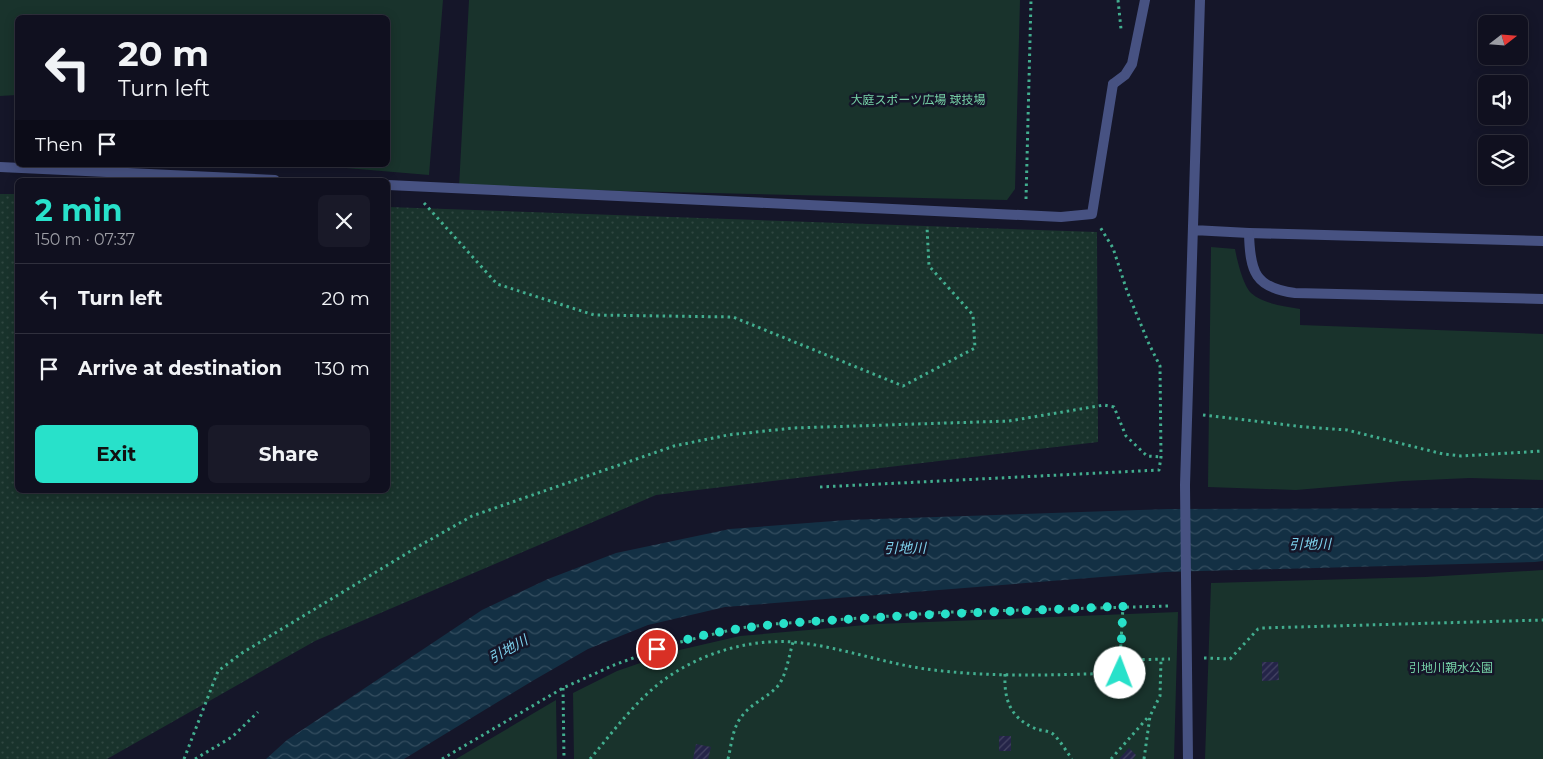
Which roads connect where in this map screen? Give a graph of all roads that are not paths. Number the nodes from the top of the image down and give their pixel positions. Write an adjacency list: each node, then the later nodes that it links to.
1 (1145, 0): 5 (street)
2 (1200, 0): 6 (street)
3 (0, 167): 4 (street)
4 (233, 178)
5 (390, 185)
6 (1193, 230): 7 (street); 10 (street)
7 (1249, 233): 8 (street); 9 (street)
8 (1543, 241)
9 (1543, 299)
10 (1188, 759)

